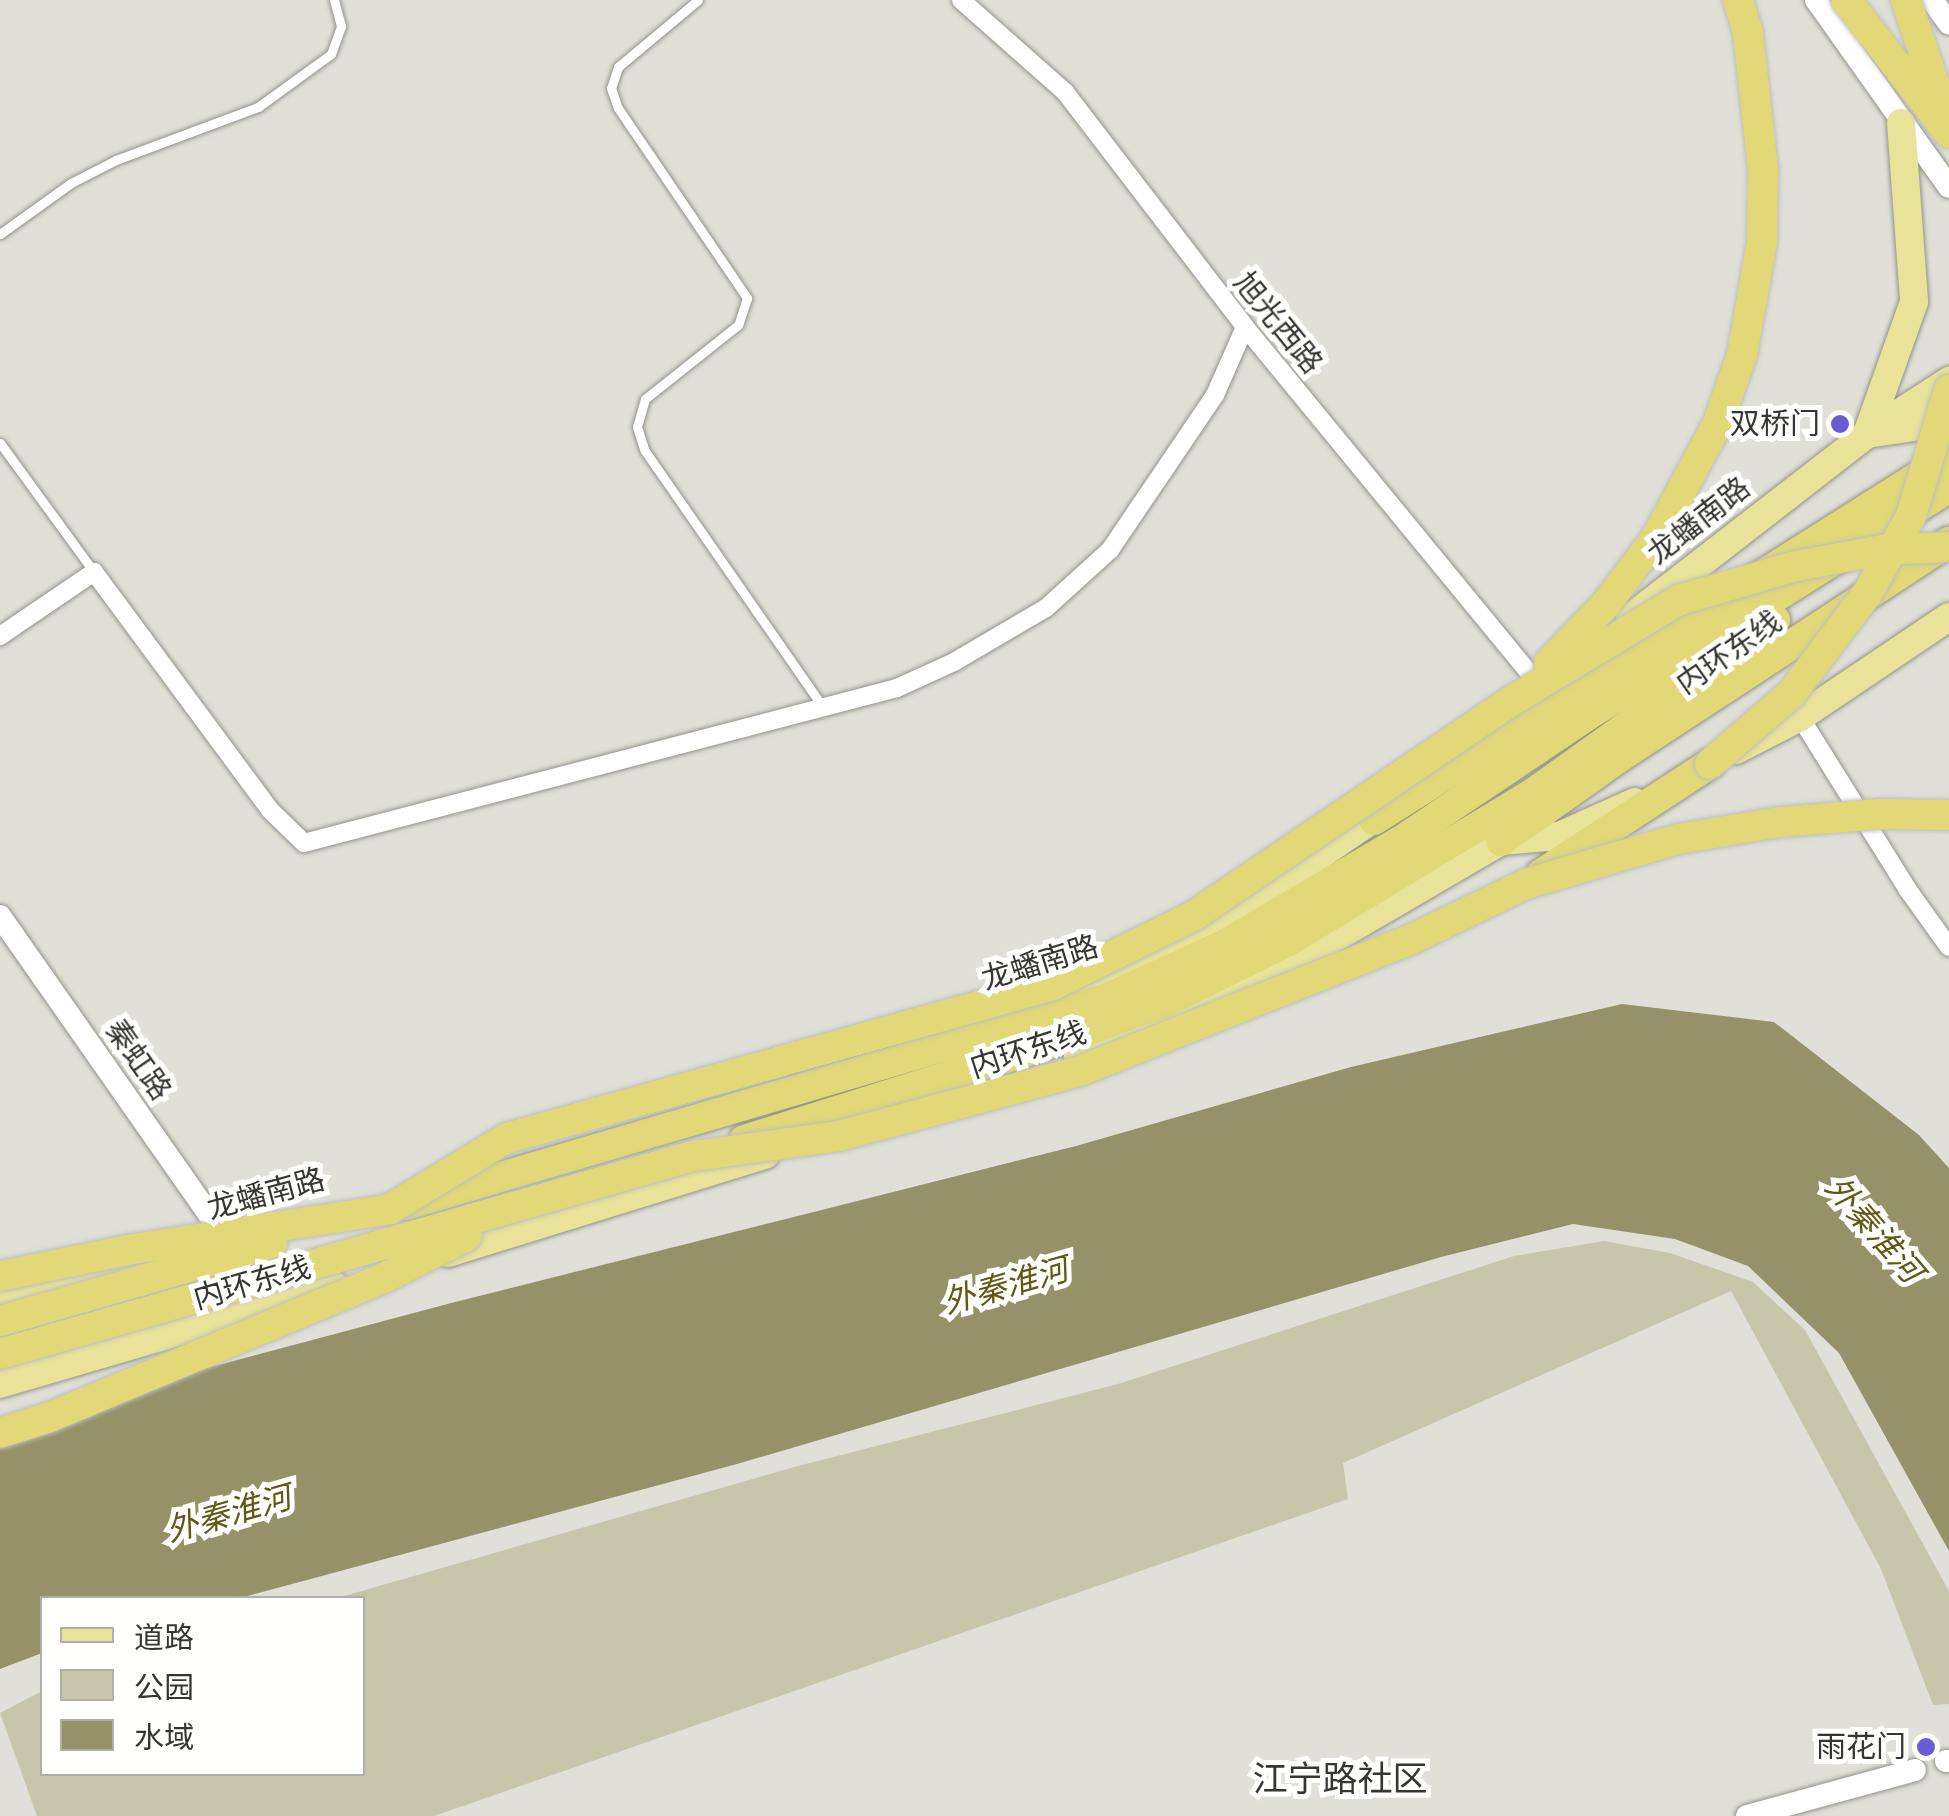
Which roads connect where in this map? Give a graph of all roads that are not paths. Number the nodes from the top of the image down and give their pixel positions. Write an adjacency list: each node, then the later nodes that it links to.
1 (334, 0): 18 (lane)
2 (698, 0): 34 (lane)
3 (961, 0): 19 (street, 旭光西路)
4 (1738, 0): 33 (highway, bridge)
5 (1816, 0): 14 (street)
6 (1835, 0): 13 (highway, bridge)
7 (1846, 0): 15 (highway, bridge)
8 (1895, 0): 12 (highway, bridge)
9 (1906, 0): 16 (highway, bridge)
10 (1932, 0): 11 (street)
11 (1949, 24)
12 (1949, 72)
13 (1949, 86)
14 (1901, 123): 17 (street); 23 (main road)
15 (1949, 133)
16 (1949, 144)
17 (1949, 187)
18 (0, 234)
19 (1245, 327): 32 (street, 旭光西路); 34 (street)
20 (1949, 381): 23 (main road, 龙蟠南路)
21 (1949, 390): 39 (highway, bridge)
22 (1949, 428): 23 (main road)
23 (1867, 434): 32 (main road, 龙蟠南路)
24 (0, 443): 29 (lane)
25 (1949, 457): 37 (highway, bridge)
26 (1949, 488): 44 (highway, 内环东线, bridge)
27 (1949, 511): 42 (highway, 内环东线, bridge)
28 (1949, 544): 33 (highway, bridge); 38 (highway, bridge)
29 (94, 572): 31 (street); 34 (street)
30 (1949, 617): 35 (main road)
31 (0, 636)
32 (1543, 690): 37 (main road, 龙蟠南路)
33 (1513, 700): 44 (highway, bridge)
34 (823, 707)
35 (1800, 716): 38 (main road); 41 (street)
36 (1949, 816): 39 (highway, bridge)
37 (1374, 820): 45 (main road, 龙蟠南路)
38 (1501, 841): 48 (main road)
39 (1526, 884): 42 (highway, bridge)
40 (0, 916): 45 (street, 秦虹路)
41 (1949, 947)
42 (694, 1156): 43 (highway, 内环东线, bridge)
43 (527, 1206): 50 (highway, 内环东线, bridge); 52 (highway, bridge)
44 (390, 1209): 46 (highway, bridge); 49 (highway, 内环东线, bridge)
45 (226, 1239): 47 (main road, 龙蟠南路); 48 (main road)
46 (0, 1276)
47 (0, 1299)
48 (248, 1312): 51 (main road)
49 (0, 1321)
50 (0, 1354)
51 (0, 1384)
52 (0, 1432)
53 (1915, 1770): 54 (street)
54 (1803, 1808): 55 (street)
55 (1747, 1816)

